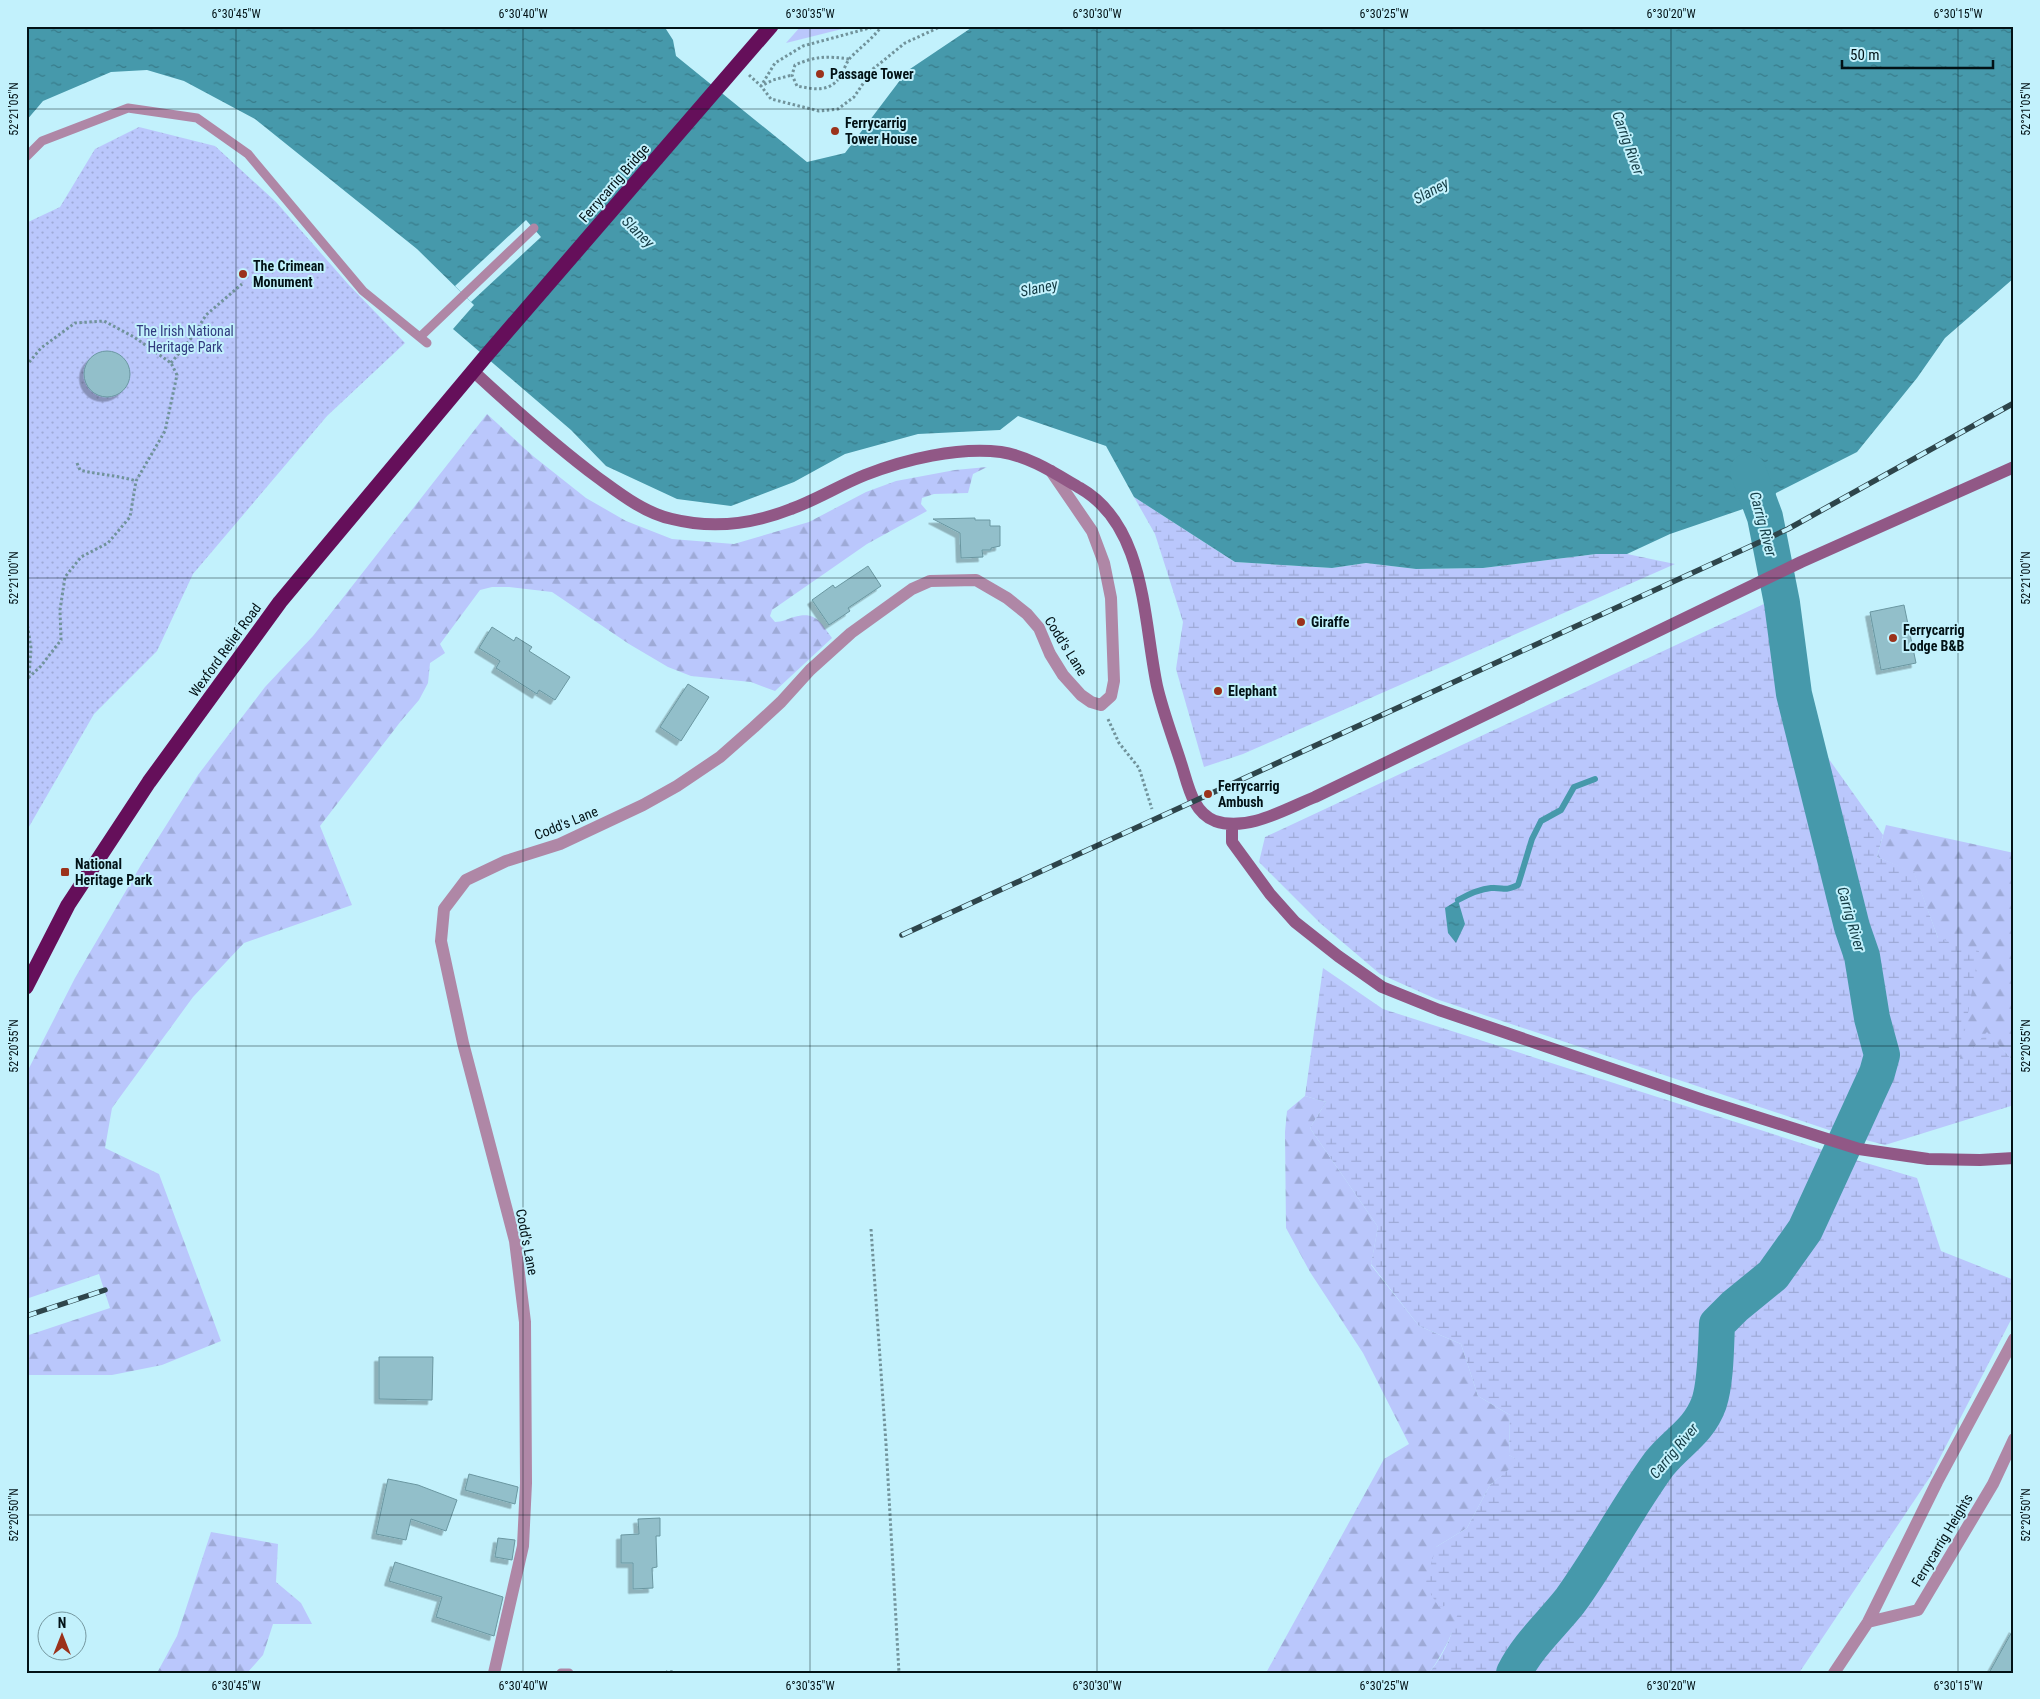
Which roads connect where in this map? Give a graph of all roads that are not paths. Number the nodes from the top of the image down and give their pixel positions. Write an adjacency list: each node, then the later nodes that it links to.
1 (770, 28): 4 (highway, Ferrycarrig Bridge)
2 (26, 157): 3 (lane)
3 (534, 228)
4 (485, 357): 5 (highway, Wexford Relief Road)
5 (473, 371): 7 (main road); 9 (highway, Wexford Relief Road)
6 (2014, 466): 8 (main road)
7 (1051, 471): 8 (main road); 14 (street, Codd's Lane)
8 (1232, 824): 10 (main road)
9 (26, 987)
10 (2014, 1158)
11 (2014, 1339): 13 (street)
12 (2014, 1439): 13 (street, Ferrycarrig Heights)
13 (1868, 1622): 17 (street)
14 (494, 1673)
15 (561, 1673): 16 (lane)
16 (568, 1673)
17 (1834, 1673)

